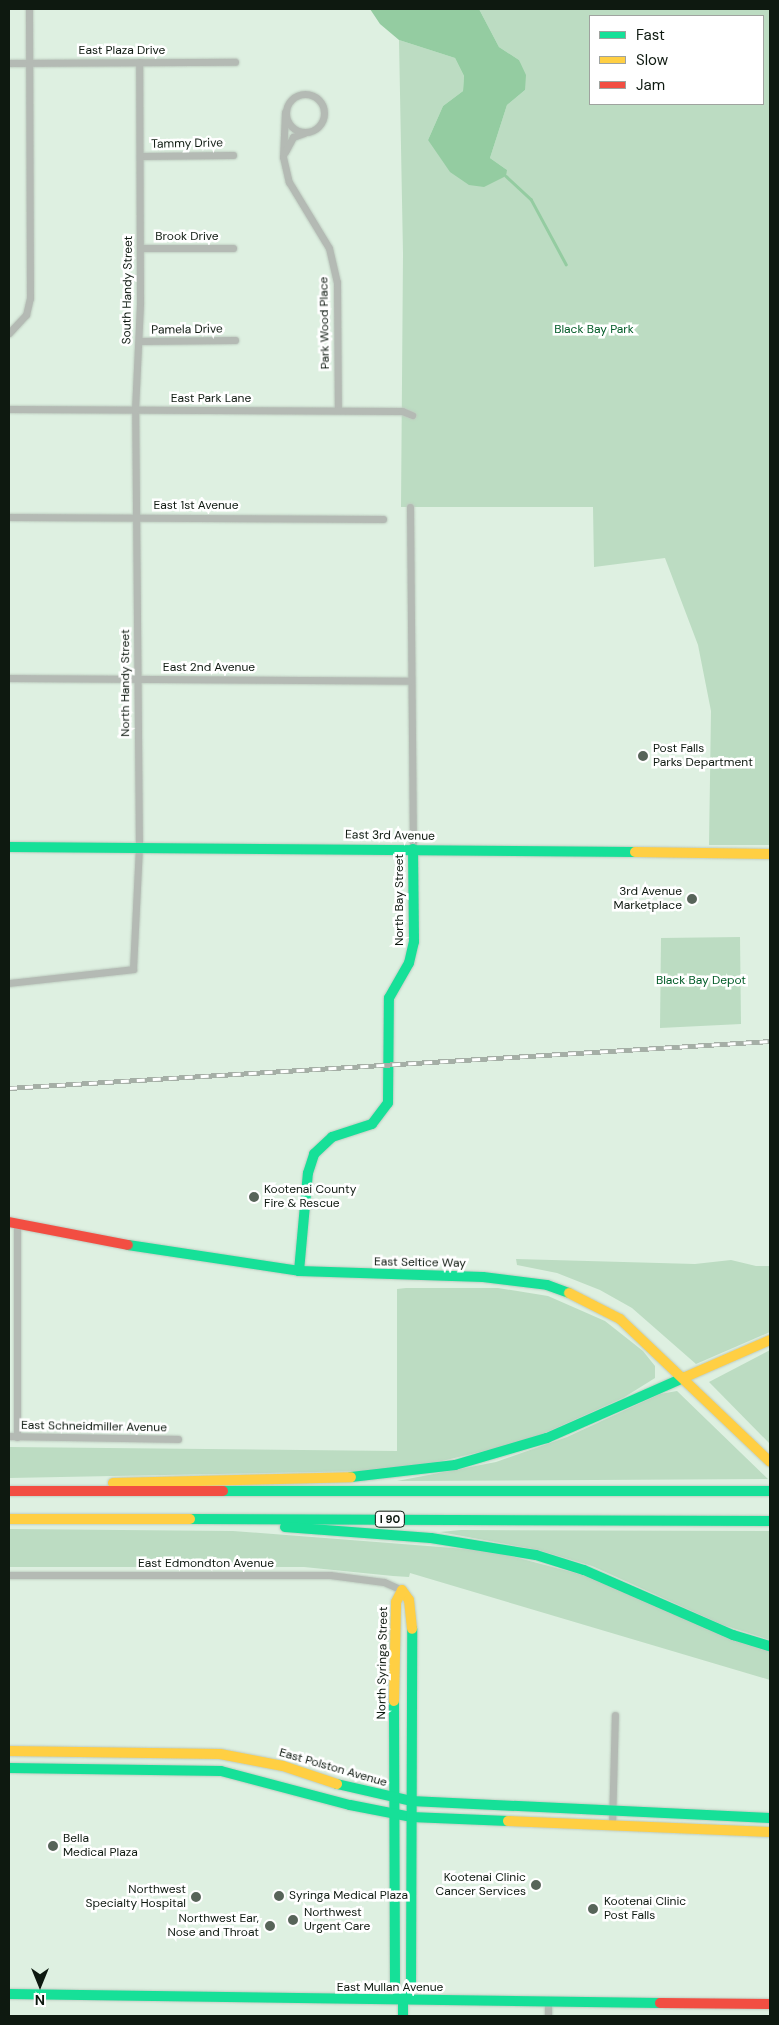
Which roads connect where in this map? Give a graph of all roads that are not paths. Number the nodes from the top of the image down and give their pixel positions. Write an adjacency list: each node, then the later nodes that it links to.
1 (29, 9): 5 (street)
2 (139, 62): 3 (street, East Plaza Drive); 5 (street, East Plaza Drive); 9 (street, South Handy Street)
3 (235, 62)
4 (9, 63): 5 (street, East Plaza Drive)
5 (29, 63): 13 (street)
6 (285, 112): 7 (street); 7 (street); 10 (street, Park Wood Place)
7 (306, 132): 10 (street)
8 (233, 155): 9 (street, Tammy Drive)
9 (140, 156): 11 (street, South Handy Street)
10 (283, 157): 18 (street, Park Wood Place)
11 (140, 248): 12 (street, Brook Drive); 15 (street, South Handy Street)
12 (234, 248)
13 (9, 333)
14 (235, 340): 15 (street, Pamela Drive)
15 (139, 341): 17 (street, South Handy Street)
16 (9, 409): 17 (street, East Park Lane)
17 (135, 410): 18 (street, East Park Lane); 22 (street, South Handy Street)
18 (338, 410): 19 (street, East Park Lane)
19 (412, 416)
20 (410, 507): 26 (street, North Bay Street)
21 (9, 517): 22 (street, East 1st Avenue)
22 (136, 517): 23 (street, East 1st Avenue); 25 (street, North Handy Street)
23 (383, 519)
24 (9, 678): 25 (street, East 2nd Avenue)
25 (138, 679): 26 (street, East 2nd Avenue); 28 (street, North Handy Street)
26 (410, 681): 29 (street, North Bay Street)
27 (9, 847): 28 (main road, East 3rd Avenue)
28 (139, 848): 29 (main road, East 3rd Avenue); 31 (street, North Handy Street)
29 (413, 849): 30 (main road, East 3rd Avenue); 33 (main road, North Bay Street)
30 (770, 854)
31 (9, 983)
32 (13, 1223): 33 (main road, East Seltice Way); 37 (street)
33 (299, 1270): 35 (main road, East Seltice Way)
34 (770, 1340): 35 (main road)
35 (683, 1378): 39 (main road, East Seltice Way); 40 (main road)
36 (9, 1436): 37 (street, East Schneidmiller Avenue)
37 (17, 1437): 38 (street, East Schneidmiller Avenue)
38 (178, 1439)
39 (770, 1462)
40 (9, 1490): 41 (main road)
41 (770, 1491)
42 (9, 1519): 43 (main road, I 90)
43 (177, 1519): 44 (main road, I 90); 47 (main road)
44 (770, 1521)
45 (9, 1575): 46 (street, East Edmondton Avenue)
46 (402, 1590): 51 (main road, North Syringa Street); 52 (main road, North Syringa Street)
47 (770, 1646)
48 (615, 1715): 53 (street)
49 (9, 1751): 51 (main road, East Polston Avenue)
50 (9, 1768): 54 (main road)
51 (393, 1798): 52 (main road, East Polston Avenue); 54 (main road, North Syringa Street)
52 (411, 1801): 53 (main road, East Polston Avenue); 55 (main road, North Syringa Street)
53 (611, 1811): 56 (main road, East Polston Avenue); 57 (street)
54 (394, 1814): 55 (main road); 60 (main road, North Syringa Street)
55 (411, 1817): 57 (main road); 60 (main road, North Syringa Street)
56 (770, 1818)
57 (612, 1826): 58 (main road)
58 (770, 1832)
59 (9, 1994): 60 (main road, East Mullan Avenue)
60 (403, 2000): 61 (main road, East Mullan Avenue); 63 (main road, North Syringa Street)
61 (548, 2003): 62 (main road, East Mullan Avenue); 64 (street)
62 (770, 2004)
63 (403, 2016)
64 (548, 2016)

